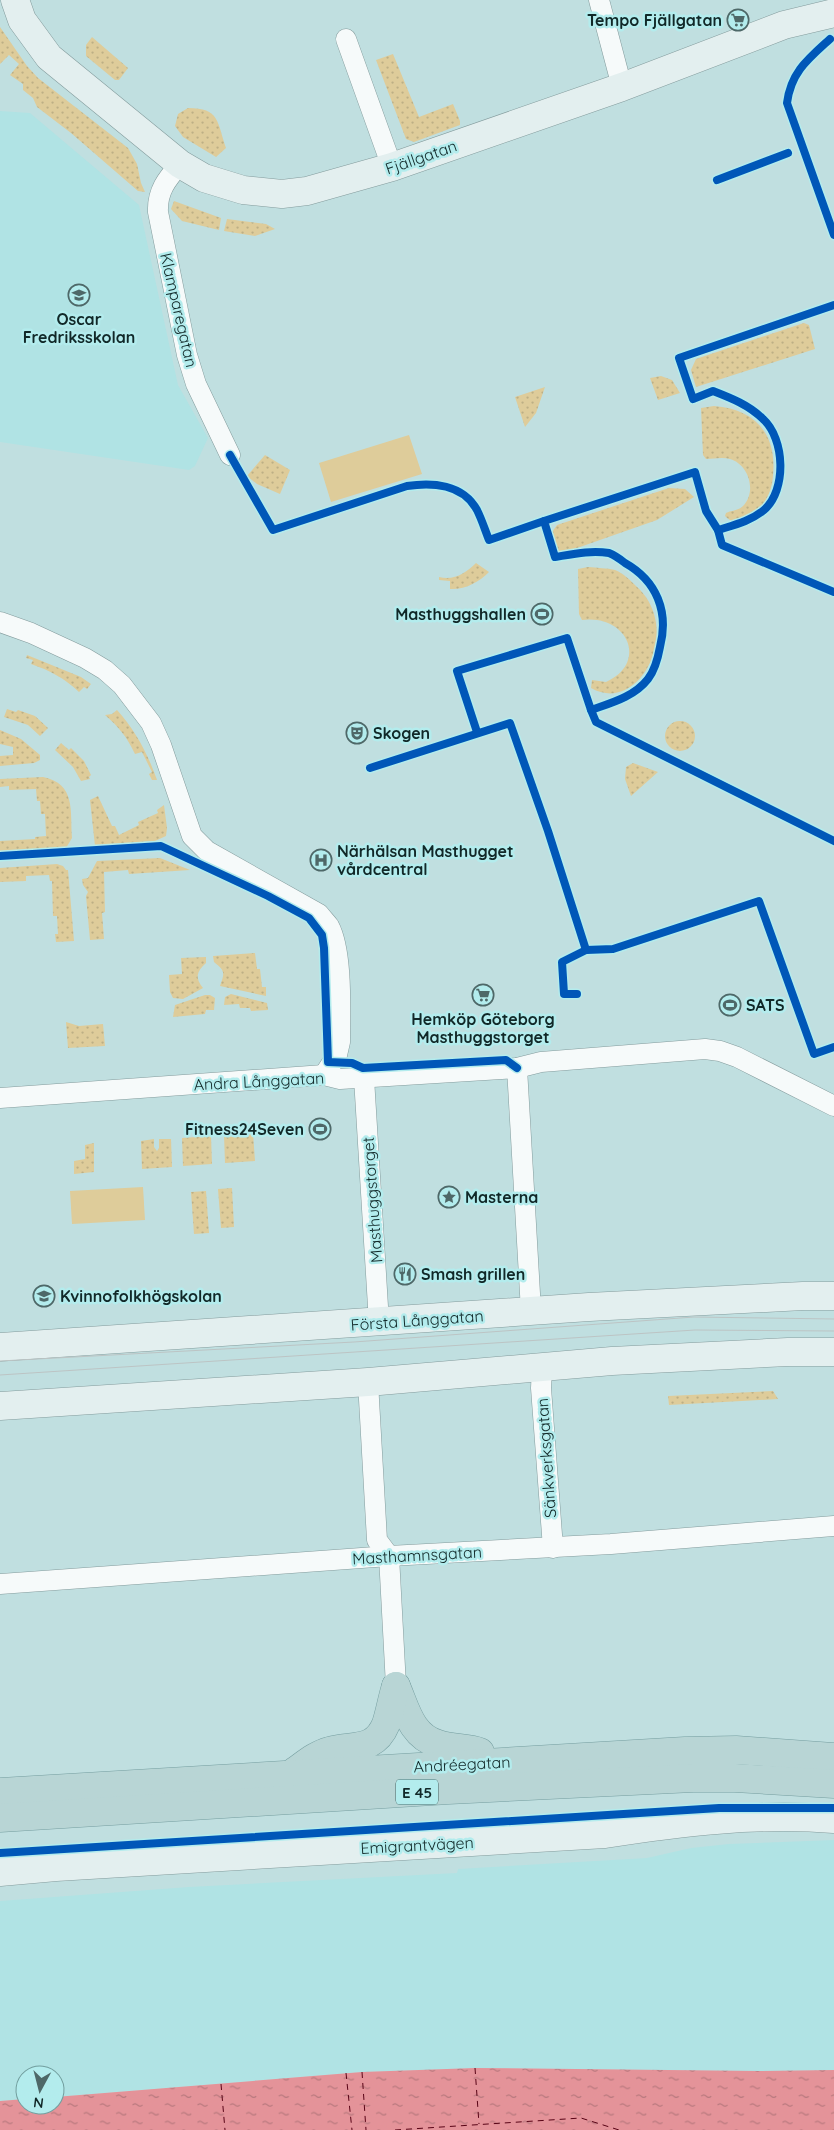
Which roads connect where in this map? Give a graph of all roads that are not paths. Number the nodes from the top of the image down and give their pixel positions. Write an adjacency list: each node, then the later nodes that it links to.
1 (16, 0): 6 (street, Fjällgatan)
2 (599, 0): 5 (street)
3 (834, 13): 5 (street, Fjällgatan)
4 (346, 39): 7 (street)
5 (622, 87): 7 (street, Fjällgatan)
6 (180, 164): 7 (street, Fjällgatan); 8 (street, Klamparegatan)
7 (392, 168)
8 (230, 455)
9 (0, 622): 11 (street)
10 (517, 1068): 12 (street, Andra Långgatan); 14 (street, Andra Långgatan); 16 (street)
11 (324, 1075): 12 (street, Andra Långgatan); 13 (street, Andra Långgatan)
12 (364, 1078): 17 (street, Masthuggstorget)
13 (0, 1098)
14 (834, 1106)
15 (834, 1296): 16 (street, Första Långgatan)
16 (531, 1312): 17 (street, Första Långgatan)
17 (379, 1323): 18 (street, Första Långgatan)
18 (0, 1347)
19 (834, 1352): 20 (street)
20 (542, 1368): 21 (street); 24 (street, Sänkverksgatan)
21 (368, 1382): 22 (street); 25 (street)
22 (0, 1406)
23 (834, 1526): 24 (street, Masthamnsgatan)
24 (553, 1548): 25 (street, Masthamnsgatan)
25 (388, 1556): 26 (street, Masthamnsgatan); 27 (street)
26 (0, 1584)
27 (396, 1686): 29 (highway); 30 (highway)
28 (834, 1757): 29 (highway, Andréegatan / E 45)
29 (505, 1761): 30 (highway, Andréegatan / E 45)
30 (291, 1773): 32 (highway, Andréegatan / E 45)
31 (834, 1784): 33 (highway, Andréegatan / E 45)
32 (0, 1792)
33 (0, 1818)
34 (834, 1819): 35 (street, Emigrantvägen)
35 (0, 1872)

